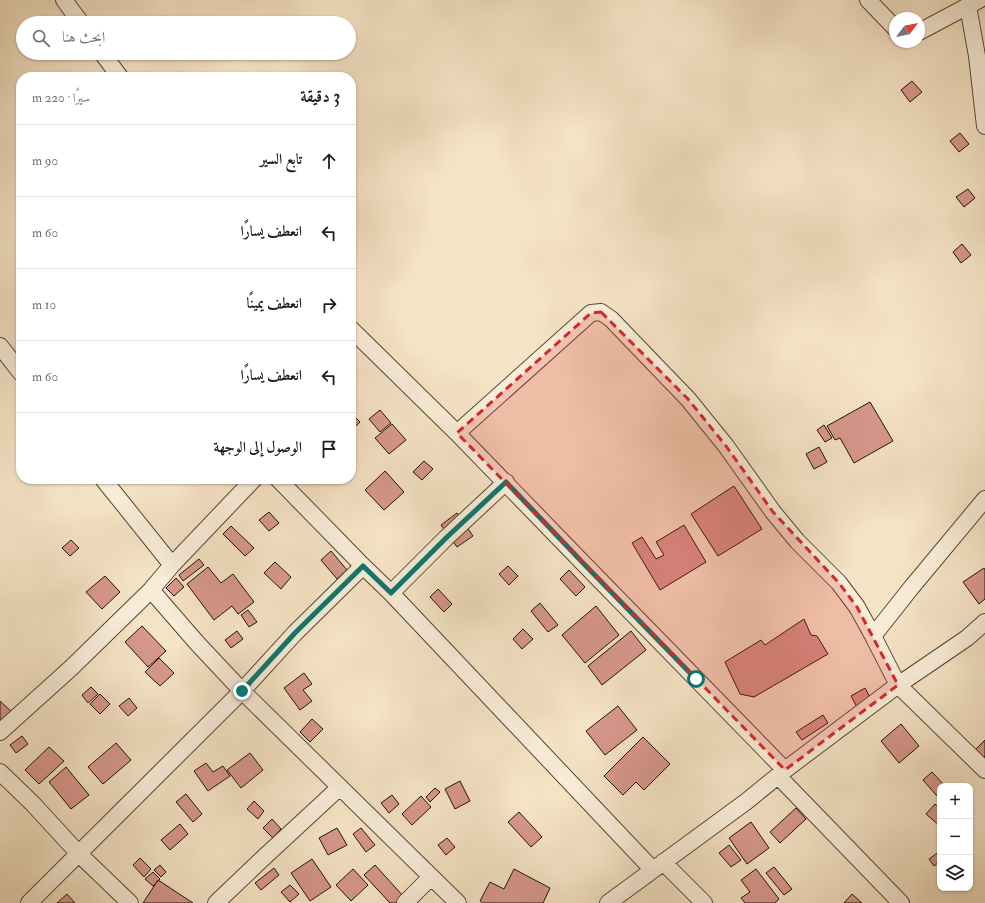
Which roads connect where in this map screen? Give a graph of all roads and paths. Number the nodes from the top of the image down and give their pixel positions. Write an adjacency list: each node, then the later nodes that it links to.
1 (64, 0): 4 (street)
2 (868, 0): 5 (street)
3 (974, 3): 6 (street); 9 (street)
4 (76, 16)
5 (889, 22)
6 (925, 29)
7 (107, 60): 8 (street)
8 (116, 72)
9 (985, 126)
10 (356, 335): 13 (street)
11 (0, 346): 12 (street)
12 (16, 367)
13 (457, 433): 14 (street); 24 (street)
14 (506, 482): 22 (street); 30 (street)
15 (107, 484): 19 (street)
16 (249, 484): 19 (street)
17 (283, 484): 20 (street)
18 (985, 499): 24 (street)
19 (172, 565): 21 (street)
20 (363, 566): 22 (street); 26 (street)
21 (151, 590): 26 (street); 27 (street)
22 (391, 593): 33 (street)
23 (985, 622): 25 (street)
24 (873, 636): 25 (street)
25 (898, 685): 28 (street); 30 (street)
26 (242, 691): 31 (street); 32 (street)
27 (0, 732)
28 (985, 770)
29 (0, 772): 32 (street)
30 (781, 773): 33 (street); 42 (street)
31 (340, 787): 34 (street); 37 (street)
32 (79, 854): 35 (street); 36 (street)
33 (658, 866): 40 (street); 41 (street)
34 (431, 877): 38 (street); 39 (street)
35 (29, 903)
36 (130, 903)
37 (216, 903)
38 (405, 903)
39 (458, 903)
40 (608, 903)
41 (704, 903)
42 (902, 903)

